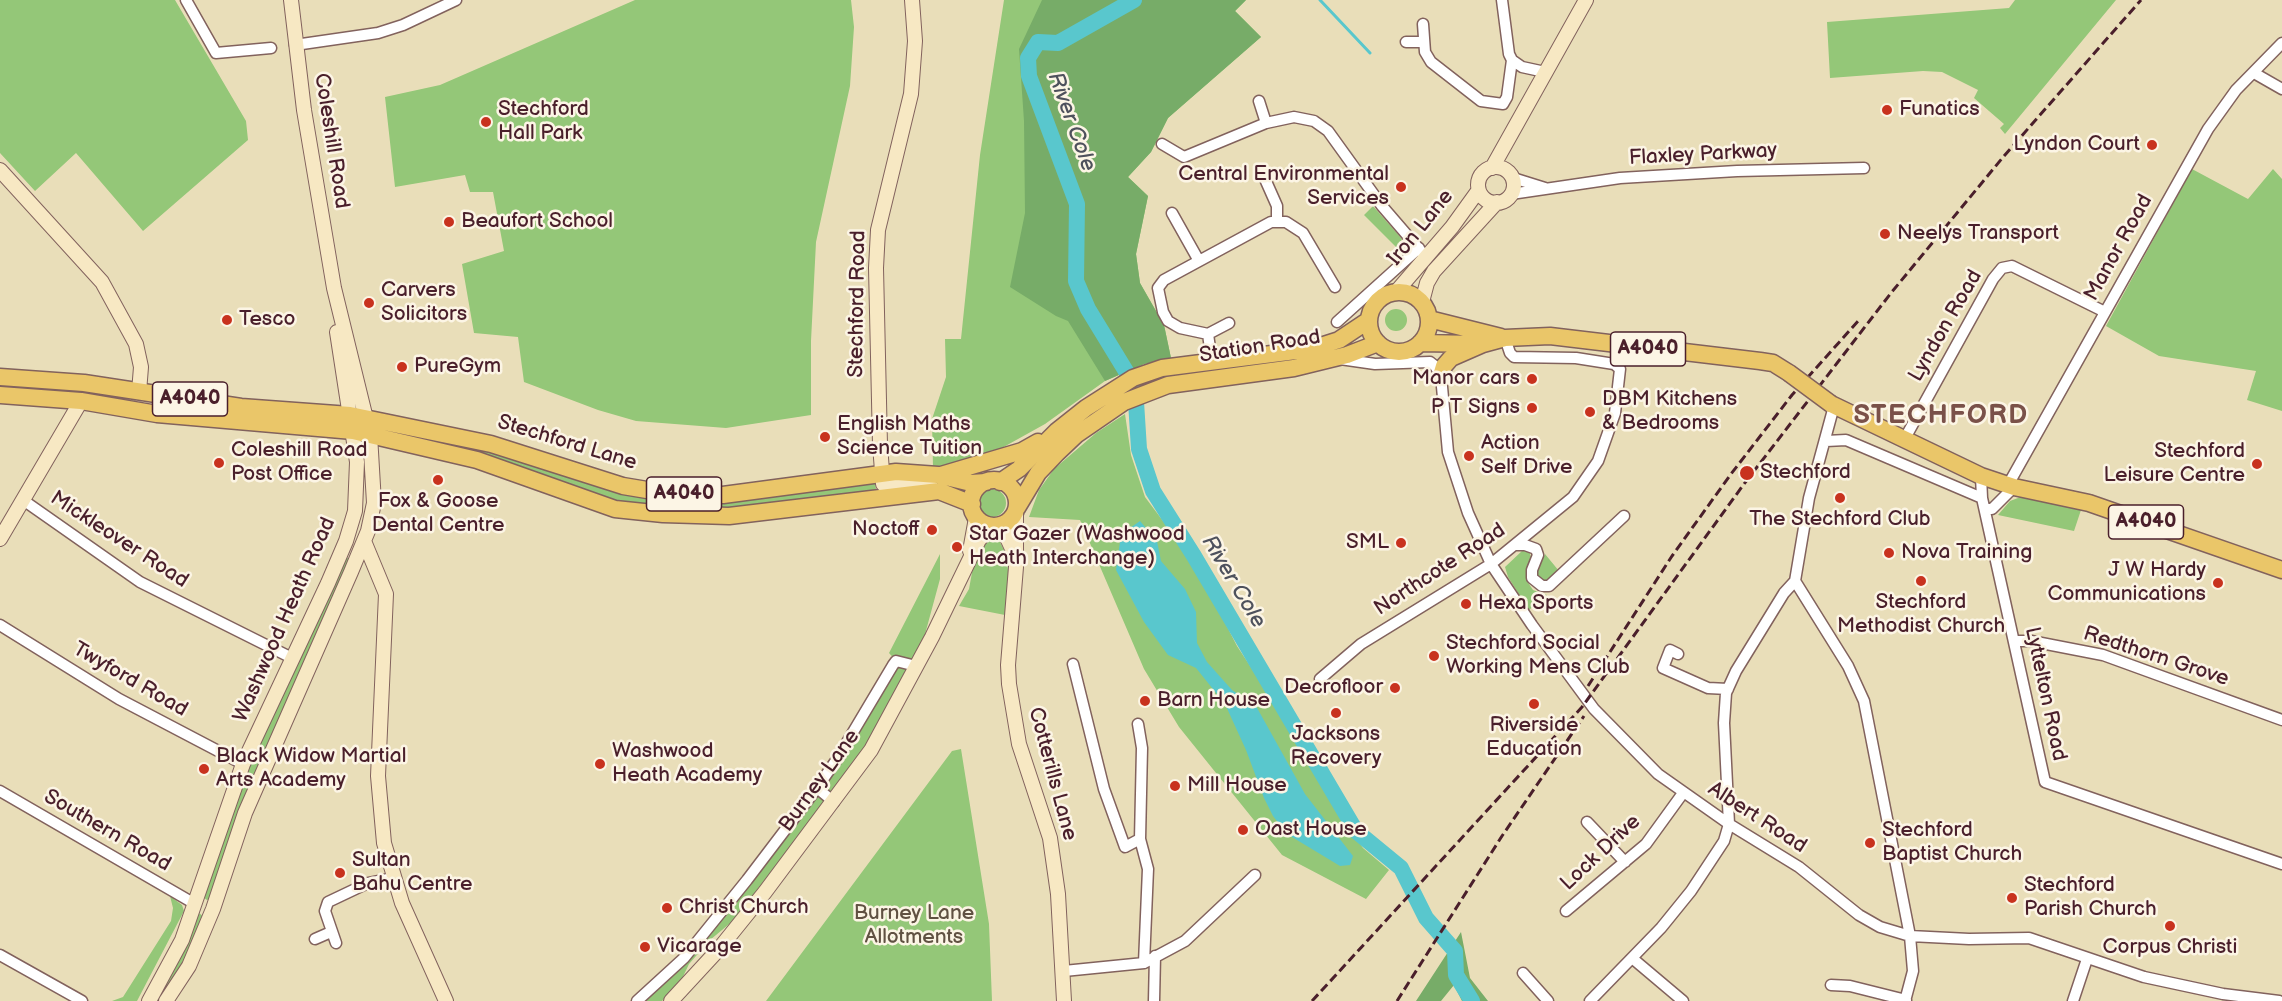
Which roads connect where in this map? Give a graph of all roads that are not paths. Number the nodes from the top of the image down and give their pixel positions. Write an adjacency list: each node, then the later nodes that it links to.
1 (186, 0): 12 (street)
2 (291, 0): 11 (street, Coleshill Road)
3 (456, 0): 11 (street)
4 (912, 0): 63 (street, Stechford Road)
5 (1502, 0): 13 (street)
6 (1586, 0): 14 (street)
7 (1423, 24): 9 (street)
8 (1406, 42): 9 (street)
9 (1423, 42): 13 (street)
10 (2282, 43): 15 (street, Manor Road)
11 (295, 45): 58 (street, Coleshill Road)
12 (271, 48)
13 (1512, 60): 14 (street)
14 (1545, 72): 19 (street)
15 (2254, 73): 16 (street); 37 (street, Manor Road)
16 (2282, 89)
17 (1259, 101): 18 (street)
18 (1266, 123): 20 (street); 32 (street)
19 (1508, 140): 21 (street); 24 (street)
20 (1162, 144)
21 (1492, 168): 24 (street); 27 (street)
22 (1864, 168): 26 (street, Flaxley Parkway)
23 (0, 170): 53 (street)
24 (1510, 175): 26 (street, Flaxley Parkway); 28 (street)
25 (1265, 179): 31 (street)
26 (1546, 188): 28 (street, Flaxley Parkway)
27 (1478, 191): 29 (street); 32 (street, Iron Lane)
28 (1511, 194): 29 (street)
29 (1497, 202): 36 (street, Iron Lane)
30 (1172, 213): 33 (street)
31 (1277, 222): 33 (street); 34 (street)
32 (1423, 253): 35 (street, Iron Lane); 40 (street)
33 (1199, 261): 42 (street)
34 (1335, 287)
35 (1396, 292): 36 (main road); 39 (main road)
36 (1422, 302): 38 (main road)
37 (2105, 312): 61 (street, Lyndon Road); 67 (street, Manor Road)
38 (1429, 319): 43 (main road, A4040); 45 (main road)
39 (1369, 320): 44 (main road); 48 (main road, Station Road)
40 (1337, 322)
41 (1229, 323): 42 (street)
42 (1208, 334): 48 (street)
43 (1505, 338): 46 (main road, A4040); 57 (main road, A4040, bridge); 78 (street, Northcote Road)
44 (1378, 343): 45 (main road); 47 (main road)
45 (1420, 343): 46 (main road, A4040)
46 (1483, 344): 49 (main road, A4040)
47 (1342, 360): 49 (street, Station Road); 51 (main road, Station Road)
48 (1212, 363): 51 (main road, Station Road)
49 (1441, 376): 81 (street, Albert Road)
50 (0, 377): 52 (main road, A4040)
51 (1149, 381): 54 (main road, Station Road)
52 (84, 383): 53 (main road, A4040); 56 (main road)
53 (139, 392): 58 (main road, A4040)
54 (1120, 394): 59 (main road, Station Road); 71 (main road, Station Road)
55 (0, 395): 56 (main road, A4040)
56 (81, 401): 58 (main road, A4040); 69 (street)
57 (1833, 405): 61 (main road, A4040); 62 (street)
58 (356, 421): 60 (main road, Stechford Lane / A4040); 68 (main road, Stechford Lane / A4040); 89 (street, Washwood Heath Road)
59 (1057, 431): 65 (main road); 66 (main road)
60 (370, 435): 73 (main road, Stechford Lane / A4040); 77 (street, Washwood Heath Road)
61 (1904, 440): 64 (main road, A4040)
62 (1826, 441): 70 (street); 84 (street)
63 (882, 473): 66 (main road, Stechford Lane / A4040); 68 (main road, Stechford Lane / A4040)
64 (1981, 476): 67 (main road, A4040); 70 (street, Lyttelton Road)
65 (993, 482): 66 (main road, Stechford Lane / A4040); 71 (main road); 72 (main road)
66 (939, 483): 72 (main road, Stechford Lane / A4040); 73 (main road, Stechford Lane / A4040)
67 (2011, 486): 70 (street); 82 (main road, A4040)
68 (665, 493): 73 (main road)
69 (23, 500): 76 (street); 89 (street, Mickleover Road)
70 (1983, 504): 87 (street, Lyttelton Road)
71 (1016, 509): 75 (main road); 79 (street, Cotterills Lane)
72 (974, 511): 75 (main road); 80 (street, Burney Lane)
73 (663, 514)
74 (1624, 516): 78 (street)
75 (997, 526): 79 (street, Cotterills Lane); 80 (street, Burney Lane)
76 (0, 539)
77 (364, 541): 83 (street, Washwood Heath Road); 85 (street)
78 (1515, 545): 81 (street, Northcote Road)
79 (1016, 557): 122 (street, Cotterills Lane)
80 (968, 562): 91 (street, Burney Lane)
81 (1491, 564): 92 (street, Northcote Road); 99 (street, Albert Road)
82 (2282, 570)
83 (351, 572): 85 (street); 111 (street, Washwood Heath Road)
84 (1795, 581): 93 (street); 114 (street)
85 (385, 610): 107 (street)
86 (0, 625): 96 (street, Twyford Road)
87 (2015, 641): 94 (street, Redthorn Grove); 105 (street, Lyttelton Road)
88 (1678, 654): 93 (street)
89 (292, 658): 96 (street, Washwood Heath Road)
90 (1073, 664): 103 (street)
91 (916, 666): 97 (street); 100 (street, Burney Lane)
92 (1320, 679)
93 (1728, 689): 102 (street)
94 (2282, 720)
95 (1138, 724): 103 (street)
96 (243, 764): 110 (street, Washwood Heath Road)
97 (817, 788): 100 (street); 108 (street)
98 (0, 791): 110 (street, Southern Road)
99 (1683, 793): 102 (street, Albert Road); 104 (street, Lock Drive)
100 (834, 802): 109 (street, Burney Lane)
101 (1587, 822): 104 (street)
102 (1729, 824): 114 (street, Albert Road); 119 (street)
103 (1140, 839): 121 (street)
104 (1624, 862): 112 (street, Lock Drive)
105 (2282, 864)
106 (1255, 875): 118 (street)
107 (393, 879): 113 (street); 128 (street)
108 (747, 880): 109 (street); 129 (street)
109 (765, 892): 130 (street, Burney Lane)
110 (195, 904): 111 (street); 126 (street, Washwood Heath Road)
111 (214, 908): 127 (street, Washwood Heath Road)
112 (1566, 911)
113 (331, 932): 115 (street); 116 (street)
114 (1910, 936): 120 (street, Albert Road); 136 (street)
115 (315, 939)
116 (336, 944)
117 (0, 955): 125 (street)
118 (1155, 957): 121 (street); 132 (street)
119 (1632, 958): 134 (street); 135 (street)
120 (2087, 959): 137 (street); 138 (street, Albert Road)
121 (1144, 963): 122 (street)
122 (1064, 971): 131 (street, Cotterills Lane)
123 (1522, 973): 133 (street)
124 (1831, 985): 136 (street)
125 (82, 1001)
126 (149, 1001)
127 (166, 1001)
128 (446, 1001)
129 (637, 1001)
130 (671, 1001)
131 (1064, 1001)
132 (1154, 1001)
133 (1548, 1001)
134 (1590, 1001)
135 (1683, 1001)
136 (1905, 1001)
137 (2073, 1001)
138 (2280, 1001)

